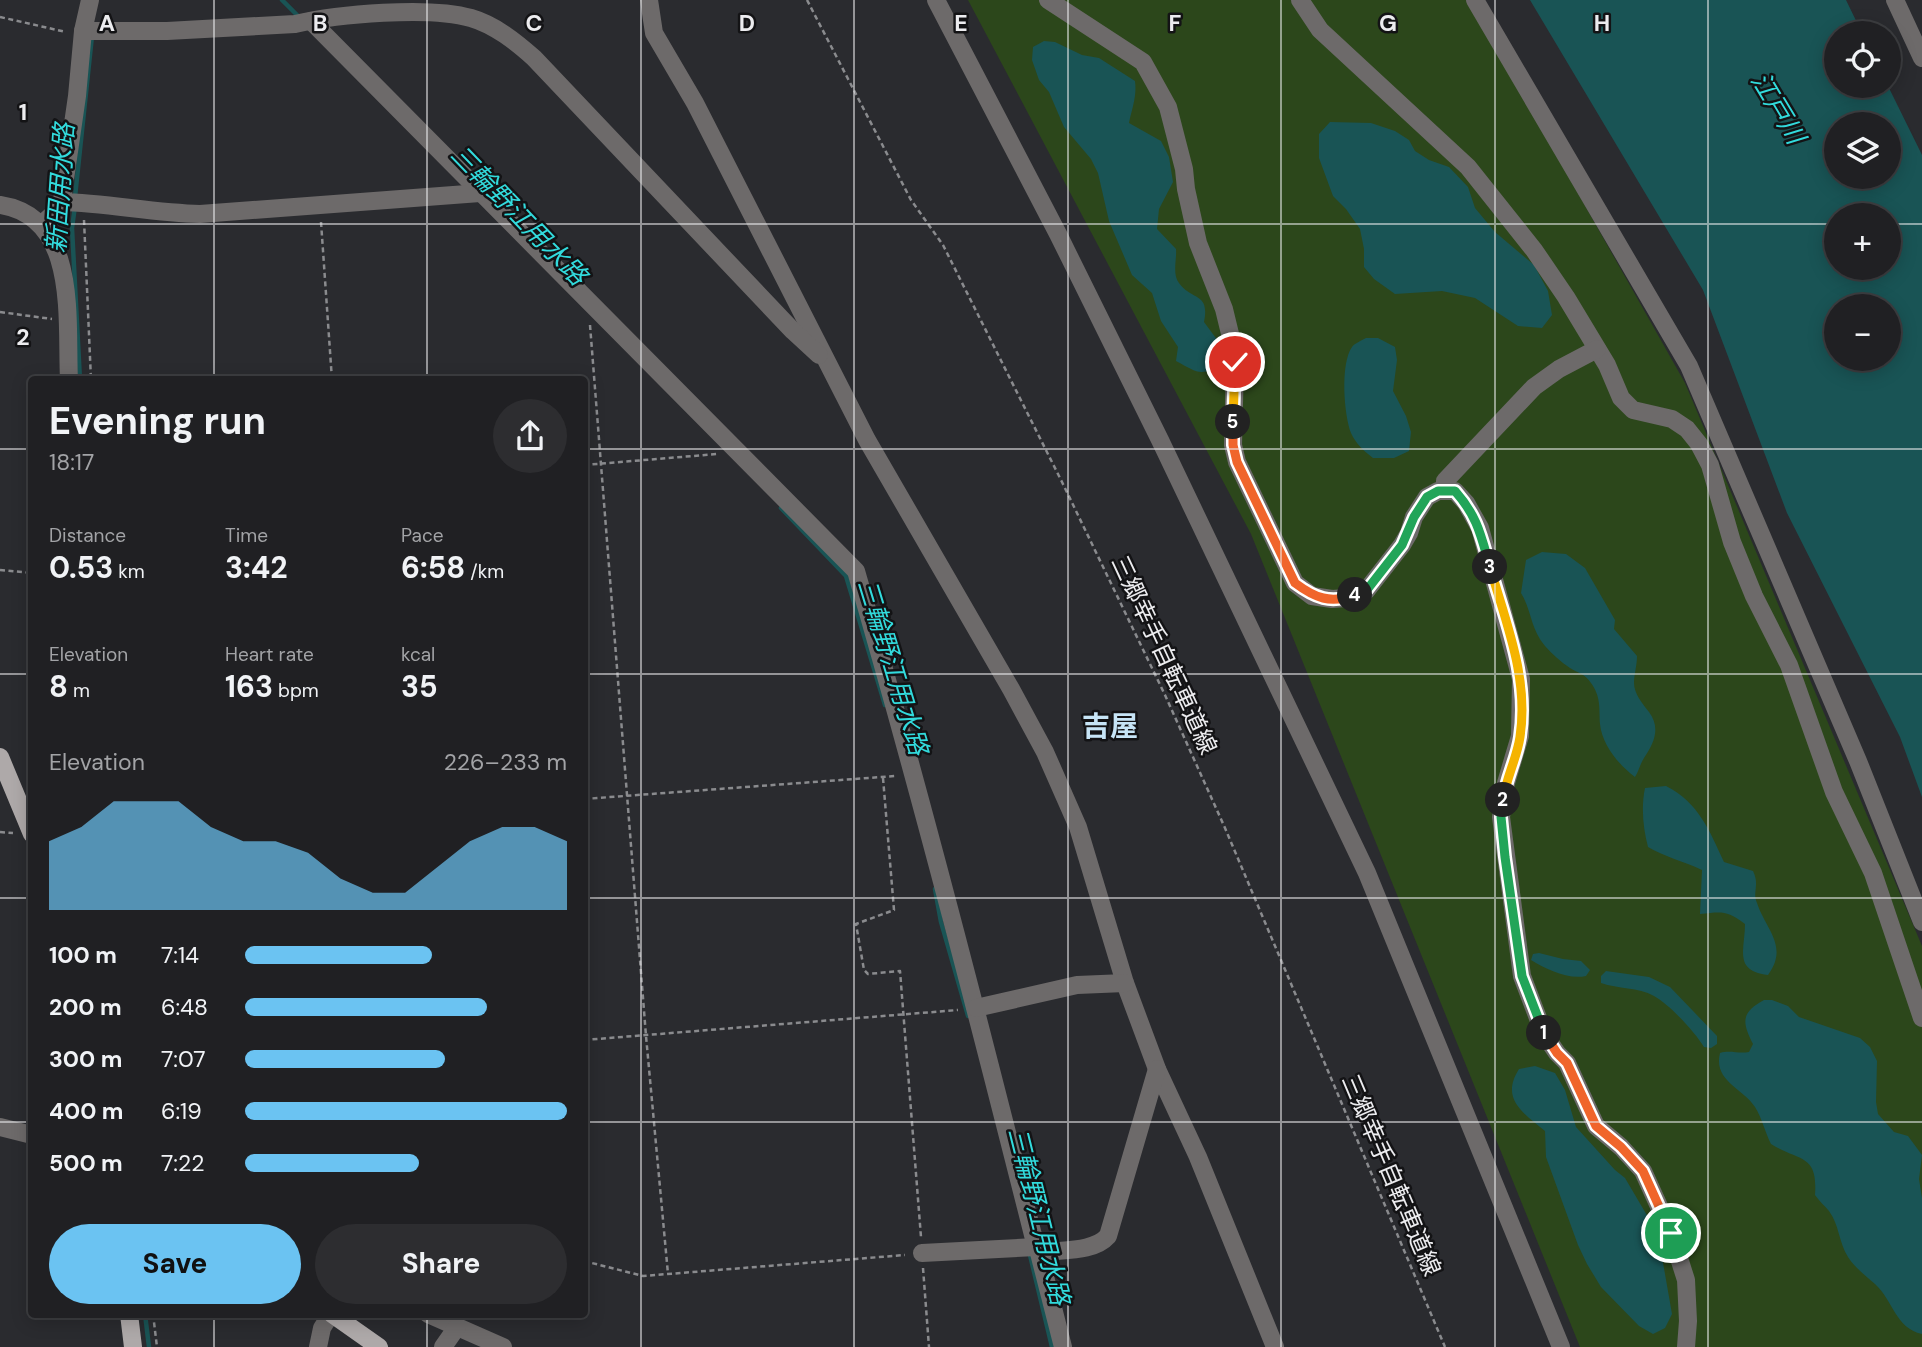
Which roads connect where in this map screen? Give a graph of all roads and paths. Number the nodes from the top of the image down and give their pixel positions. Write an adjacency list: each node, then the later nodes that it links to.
1 (90, 0): 11 (street)
2 (649, 0): 23 (street)
3 (807, 0): 70 (path, 三郷幸手自転車道線)
4 (936, 0): 71 (street)
5 (1048, 0): 32 (street)
6 (1300, 0): 22 (street)
7 (1475, 0): 27 (street)
8 (1895, 0): 12 (street)
9 (0, 17): 11 (path)
10 (311, 21): 11 (street); 13 (street); 23 (street)
11 (83, 34): 14 (street)
12 (1922, 58)
13 (480, 192): 16 (street); 19 (street)
14 (61, 202): 15 (street); 18 (street)
15 (83, 203): 16 (street); 25 (path)
16 (319, 204): 26 (path)
17 (0, 205): 18 (street)
18 (42, 224): 21 (street)
19 (588, 301): 29 (street); 30 (path)
20 (0, 313): 21 (path)
21 (66, 321): 24 (street)
22 (1597, 348): 28 (street); 32 (street)
23 (827, 362): 42 (street)
24 (69, 376)
25 (91, 376)
26 (332, 376)
27 (1706, 408): 28 (street); 41 (street)
28 (1679, 424): 45 (street)
29 (740, 452): 30 (path); 36 (street)
30 (601, 464): 31 (path); 38 (path)
31 (588, 465)
32 (1445, 491): 72 (street)
33 (0, 570): 34 (path)
34 (28, 573)
35 (0, 757): 40 (main road)
36 (912, 773): 37 (path); 43 (street)
37 (883, 778): 38 (path); 44 (path)
38 (628, 796): 39 (path); 46 (path)
39 (588, 799)
40 (28, 824)
41 (1922, 922)
42 (1125, 983): 43 (street); 48 (street)
43 (976, 1008): 44 (path); 51 (street)
44 (905, 1014): 46 (path); 52 (path)
45 (1922, 1018)
46 (646, 1036): 47 (path); 54 (path)
47 (588, 1040)
48 (1157, 1069): 51 (street); 69 (street)
49 (0, 1126): 50 (street)
50 (28, 1134)
51 (1038, 1249): 52 (street); 68 (street)
52 (922, 1253): 54 (path); 67 (path)
53 (588, 1262): 54 (path)
54 (668, 1274)
55 (129, 1318): 61 (main road)
56 (154, 1318): 62 (path)
57 (329, 1318): 63 (street)
58 (338, 1318): 64 (main road)
59 (437, 1318): 60 (street)
60 (457, 1327): 65 (street); 66 (street)
61 (133, 1347)
62 (158, 1347)
63 (318, 1347)
64 (379, 1347)
65 (443, 1347)
66 (503, 1347)
67 (929, 1347)
68 (1063, 1347)
69 (1275, 1347)
70 (1445, 1347)
71 (1561, 1347)
72 (1686, 1347)

